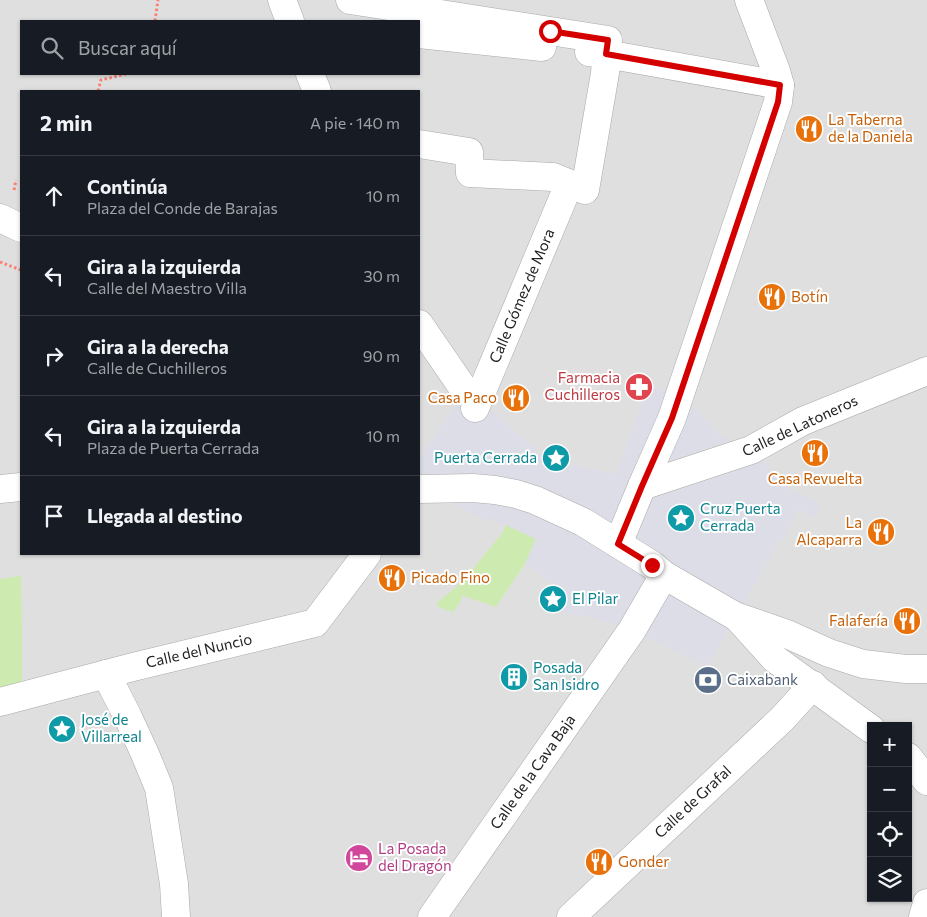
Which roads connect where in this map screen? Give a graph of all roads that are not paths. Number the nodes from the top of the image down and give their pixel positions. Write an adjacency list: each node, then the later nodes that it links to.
1 (350, 0): 4 (street)
2 (749, 0): 7 (street)
3 (420, 34): 4 (street)
4 (606, 54): 7 (street); 11 (street)
5 (295, 75): 8 (street)
6 (310, 75): 9 (street)
7 (780, 85): 16 (street)
8 (300, 90)
9 (317, 90)
10 (420, 144): 11 (street)
11 (569, 184): 14 (street, Calle Gómez de Mora)
12 (0, 218): 13 (street)
13 (20, 228)
14 (420, 325)
15 (927, 371): 16 (street, Calle de Latoneros)
16 (642, 486): 20 (street)
17 (20, 487): 18 (street)
18 (0, 488)
19 (421, 489): 20 (street)
20 (618, 544): 22 (street)
21 (366, 555): 25 (street, Calle del Nuncio)
22 (664, 575): 23 (street); 33 (street, Calle de la Cava Baja)
23 (735, 616): 24 (street); 26 (street)
24 (927, 669)
25 (106, 674): 27 (street, Calle del Nuncio); 32 (street)
26 (813, 685): 28 (street); 34 (street, Calle de Grafal)
27 (0, 702)
28 (867, 726)
29 (912, 762): 30 (street)
30 (927, 782)
31 (927, 903): 35 (street)
32 (176, 917)
33 (432, 917)
34 (571, 917)
35 (923, 917)

